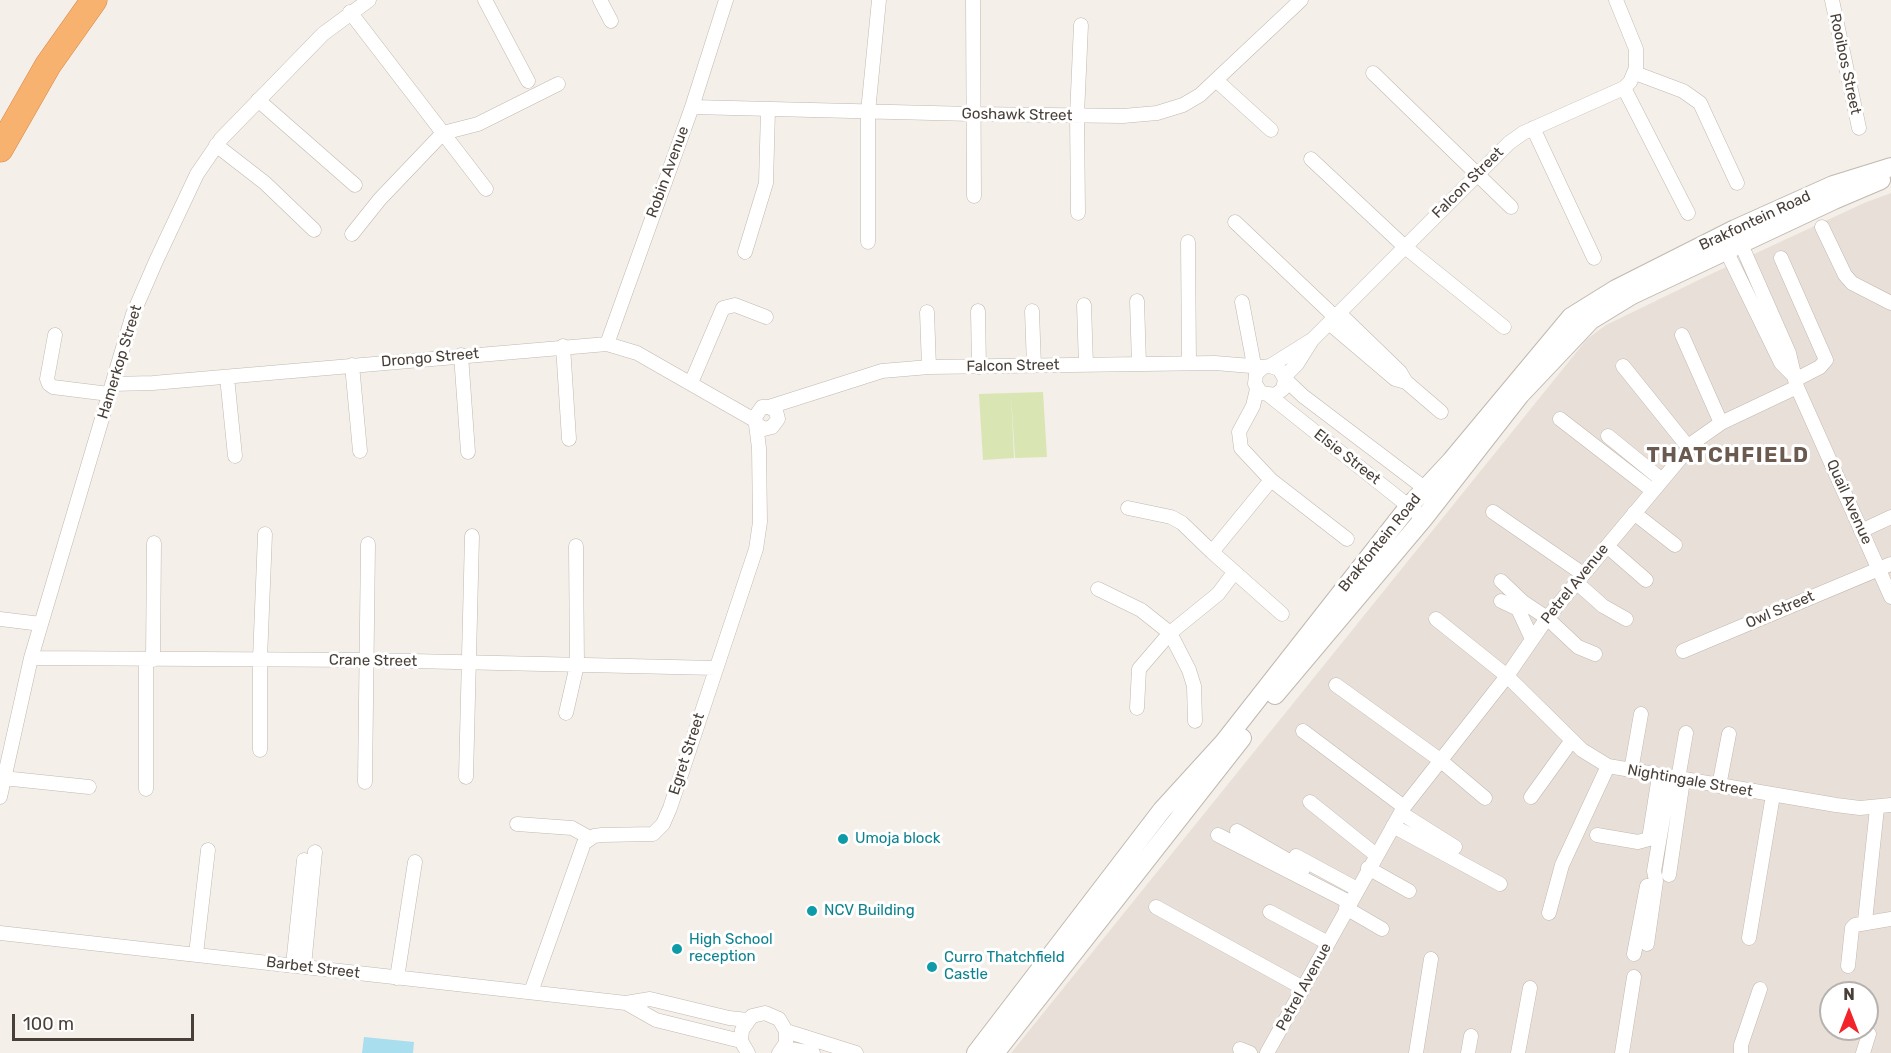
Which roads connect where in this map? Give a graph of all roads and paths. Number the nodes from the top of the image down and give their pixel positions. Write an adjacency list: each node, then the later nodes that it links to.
1 (94, 0): 31 (highway)
2 (369, 0): 11 (street, Hamerkop Street)
3 (484, 0): 16 (street)
4 (600, 0): 12 (street)
5 (726, 0): 21 (street, Robin Avenue)
6 (879, 0): 23 (street)
7 (973, 0): 24 (street)
8 (1617, 0): 15 (street)
9 (1832, 0): 27 (street, Rooibos Street)
10 (1299, 1): 17 (street, Goshawk Street)
11 (350, 12): 20 (street, Hamerkop Street); 29 (street)
12 (611, 21)
13 (1082, 25): 25 (street)
14 (1373, 73): 34 (street)
15 (1635, 73): 19 (street); 36 (street)
16 (528, 81)
17 (1217, 81): 25 (street, Goshawk Street); 28 (street)
18 (558, 84): 29 (street)
19 (1624, 88): 26 (street, Falcon Street); 42 (street)
20 (258, 100): 30 (street, Hamerkop Street); 37 (street)
21 (692, 107): 22 (street, Goshawk Street); 68 (street, Robin Avenue)
22 (768, 110): 23 (street, Goshawk Street); 51 (street)
23 (868, 112): 24 (street, Goshawk Street); 48 (street)
24 (972, 114): 25 (street, Goshawk Street); 39 (street)
25 (1077, 115): 41 (street)
26 (1533, 128): 34 (street, Falcon Street); 52 (street)
27 (1859, 128)
28 (1271, 130)
29 (443, 133): 38 (street); 46 (street)
30 (216, 145): 45 (street); 85 (street, Hamerkop Street)
31 (0, 149)
32 (1311, 159): 50 (street)
33 (1891, 167): 47 (street, Brakfontein Road)
34 (1478, 173): 40 (street); 50 (street, Falcon Street)
35 (1891, 176): 47 (street, Brakfontein Road)
36 (1737, 183)
37 (355, 185)
38 (486, 189)
39 (974, 196)
40 (1511, 207)
41 (1078, 213)
42 (1688, 213)
43 (1235, 222): 63 (street)
44 (1822, 227): 57 (street)
45 (314, 230)
46 (352, 234)
47 (1731, 240): 83 (street, Quail Avenue); 103 (street, Brakfontein Road)
48 (868, 242)
49 (1188, 242): 71 (street)
50 (1404, 247): 63 (street, Falcon Street); 64 (street)
51 (745, 252)
52 (1594, 258)
53 (1781, 258): 83 (street, Petrel Avenue)
54 (1181, 260): 71 (street)
55 (1137, 301): 72 (street)
56 (1242, 302): 77 (street)
57 (1891, 303)
58 (1084, 305): 75 (street)
59 (978, 311): 80 (street)
60 (1032, 311): 76 (street)
61 (927, 312): 79 (street)
62 (766, 317): 84 (street)
63 (1334, 318): 67 (street, Falcon Street); 88 (street)
64 (1504, 327)
65 (55, 335): 85 (street, Drongo Street)
66 (1682, 335): 92 (street)
67 (1312, 340): 77 (street, Falcon Street); 82 (street, Falcon Street)
68 (607, 344): 69 (street, Drongo Street); 84 (street, Drongo Street)
69 (563, 346): 70 (street, Drongo Street); 95 (street)
70 (461, 355): 74 (street, Drongo Street); 99 (street)
71 (1186, 363): 72 (street, Falcon Street); 73 (street, Falcon Street)
72 (1139, 364): 75 (street, Falcon Street)
73 (1236, 364): 77 (street, Falcon Street); 86 (street)
74 (352, 365): 81 (street, Drongo Street); 98 (street)
75 (1086, 365): 76 (street, Falcon Street)
76 (1034, 366): 80 (street, Falcon Street)
77 (1262, 366): 82 (street); 86 (street)
78 (1623, 366): 97 (street)
79 (929, 367): 80 (street, Falcon Street); 87 (street, Falcon Street)
80 (979, 367)
81 (227, 377): 85 (street, Drongo Street); 100 (street)
82 (1285, 378): 86 (street); 103 (street, Elsie Street)
83 (1795, 381): 92 (street, Petrel Avenue); 110 (street, Quail Avenue)
84 (691, 383): 89 (street, Drongo Street)
85 (111, 389): 133 (street, Hamerkop Street)
86 (1262, 391): 101 (street); 104 (street, Elsie Street)
87 (795, 400): 89 (street, Falcon Street); 91 (street, Falcon Street)
88 (1441, 412)
89 (760, 416): 91 (street, Drongo Street); 91 (street); 96 (street, Egret Street)
90 (1560, 419): 102 (street)
91 (775, 423): 96 (street)
92 (1721, 423): 97 (street, Petrel Avenue)
93 (1582, 427): 102 (street)
94 (1608, 436): 102 (street)
95 (569, 439)
96 (759, 448): 144 (street, Egret Street)
97 (1689, 448): 102 (street, Petrel Avenue)
98 (360, 451)
99 (468, 452)
100 (235, 456)
101 (1271, 480): 113 (street); 119 (street)
102 (1657, 485): 107 (street, Petrel Avenue)
103 (1432, 494): 104 (street, Brakfontein Road); 109 (street, Brakfontein Road)
104 (1409, 506): 109 (street, Elsie Street); 221 (street, Brakfontein Road)
105 (1128, 508): 119 (street)
106 (1493, 512): 122 (street)
107 (1634, 513): 116 (street); 118 (street, Petrel Avenue)
108 (1891, 517): 110 (street)
109 (1424, 518): 222 (street, Brakfontein Road)
110 (1862, 531): 120 (street, Quail Avenue)
111 (265, 534): 140 (street)
112 (472, 536): 142 (street)
113 (1347, 539)
114 (154, 543): 139 (street)
115 (368, 544): 141 (street)
116 (1675, 545)
117 (576, 546): 143 (street)
118 (1607, 546): 122 (street, Petrel Avenue); 123 (street)
119 (1212, 552): 121 (street)
120 (1885, 566): 126 (street, Quail Avenue); 136 (street, Owl Street)
121 (1233, 574): 128 (street); 134 (street)
122 (1579, 578): 129 (street, Petrel Avenue); 132 (street)
123 (1646, 580)
124 (1501, 581): 129 (street)
125 (1098, 589): 134 (street)
126 (1891, 597)
127 (1500, 601): 135 (street)
128 (1282, 614)
129 (1547, 618): 135 (street, Petrel Avenue); 137 (street)
130 (0, 619): 133 (street)
131 (1436, 619): 145 (street, Nightingale Street)
132 (1626, 619)
133 (41, 624): 138 (street, Hamerkop Street)
134 (1170, 633): 147 (street); 150 (street)
135 (1532, 639): 145 (street, Petrel Avenue)
136 (1683, 651)
137 (1595, 654)
138 (31, 658): 139 (street, Crane Street); 160 (street, Hamerkop Street)
139 (149, 659): 140 (street, Crane Street); 165 (street)
140 (260, 659): 141 (street, Crane Street); 155 (street)
141 (368, 660): 142 (street, Crane Street); 162 (street)
142 (470, 662): 143 (street, Crane Street); 159 (street)
143 (577, 665): 144 (street, Crane Street); 148 (street)
144 (716, 668): 178 (street, Egret Street)
145 (1507, 676): 154 (street, Nightingale Street); 156 (street, Petrel Avenue)
146 (1336, 685): 156 (street)
147 (1137, 708)
148 (566, 713)
149 (1641, 714): 158 (street)
150 (1195, 721)
151 (1303, 730): 172 (street)
152 (1686, 733): 161 (street)
153 (1729, 734): 163 (street)
154 (1572, 740): 157 (street, Nightingale Street); 168 (street)
155 (260, 750)
156 (1440, 760): 169 (street); 172 (street, Petrel Avenue)
157 (1608, 766): 158 (street, Nightingale Street); 193 (street, Nightingale Street)
158 (1631, 771): 161 (street, Nightingale Street)
159 (466, 777)
160 (3, 778): 164 (street); 167 (street, Hamerkop Street)
161 (1673, 778): 163 (street, Nightingale Street); 177 (street); 186 (street); 187 (street)
162 (365, 782)
163 (1719, 786): 166 (street, Nightingale Street)
164 (89, 787)
165 (146, 789)
166 (1773, 795): 171 (street, Nightingale Street); 198 (street, Nightingale Street)
167 (0, 797)
168 (1531, 797)
169 (1485, 798)
170 (1310, 802): 182 (street)
171 (1884, 807): 195 (street, Nightingale Street)
172 (1402, 810): 174 (street, Petrel Avenue); 179 (street)
173 (517, 824): 178 (street)
174 (1393, 826): 182 (street, Petrel Avenue); 188 (street)
175 (1237, 831): 190 (street)
176 (1218, 835): 190 (street)
177 (1597, 835)
178 (590, 838): 211 (street)
179 (1455, 847)
180 (208, 849): 201 (street)
181 (1291, 854): 190 (street)
182 (1376, 855): 185 (street, Petrel Avenue)
183 (310, 856): 204 (street)
184 (415, 862): 207 (street)
185 (1368, 868): 189 (street); 190 (street, Petrel Avenue)
186 (1654, 871): 200 (street); 202 (street)
187 (1669, 875)
188 (1500, 884)
189 (1409, 891)
190 (1351, 899): 196 (street); 199 (street, Petrel Avenue)
191 (1156, 907): 208 (street)
192 (1270, 912): 199 (street)
193 (1549, 912)
194 (1891, 919): 195 (street)
195 (1865, 921): 205 (street)
196 (1382, 929)
197 (0, 933): 201 (street, Barbet Street)
198 (1749, 938)
199 (1328, 943): 208 (street, Petrel Avenue)
200 (1647, 944)
201 (196, 954): 204 (street, Barbet Street)
202 (1634, 954)
203 (1431, 959): 224 (street)
204 (299, 966): 207 (street, Barbet Street)
205 (1848, 966)
206 (1634, 977): 227 (street)
207 (397, 978): 211 (street, Barbet Street)
208 (1303, 988): 223 (street, Petrel Avenue)
209 (1530, 988): 226 (street)
210 (1760, 989): 218 (street)
211 (531, 992): 212 (street, Barbet Street)
212 (626, 1003): 213 (street, Barbet Street); 216 (street, Barbet Street)
213 (747, 1020): 214 (street, Barbet Street); 216 (street)
214 (786, 1032): 217 (street); 220 (street)
215 (1471, 1036): 225 (street)
216 (744, 1047)
217 (781, 1050): 219 (street)
218 (1739, 1050)
219 (813, 1053)
220 (856, 1053)
221 (976, 1053)
222 (995, 1053)
223 (1267, 1053)
224 (1416, 1053)
225 (1468, 1053)
226 (1518, 1053)
227 (1622, 1053)

